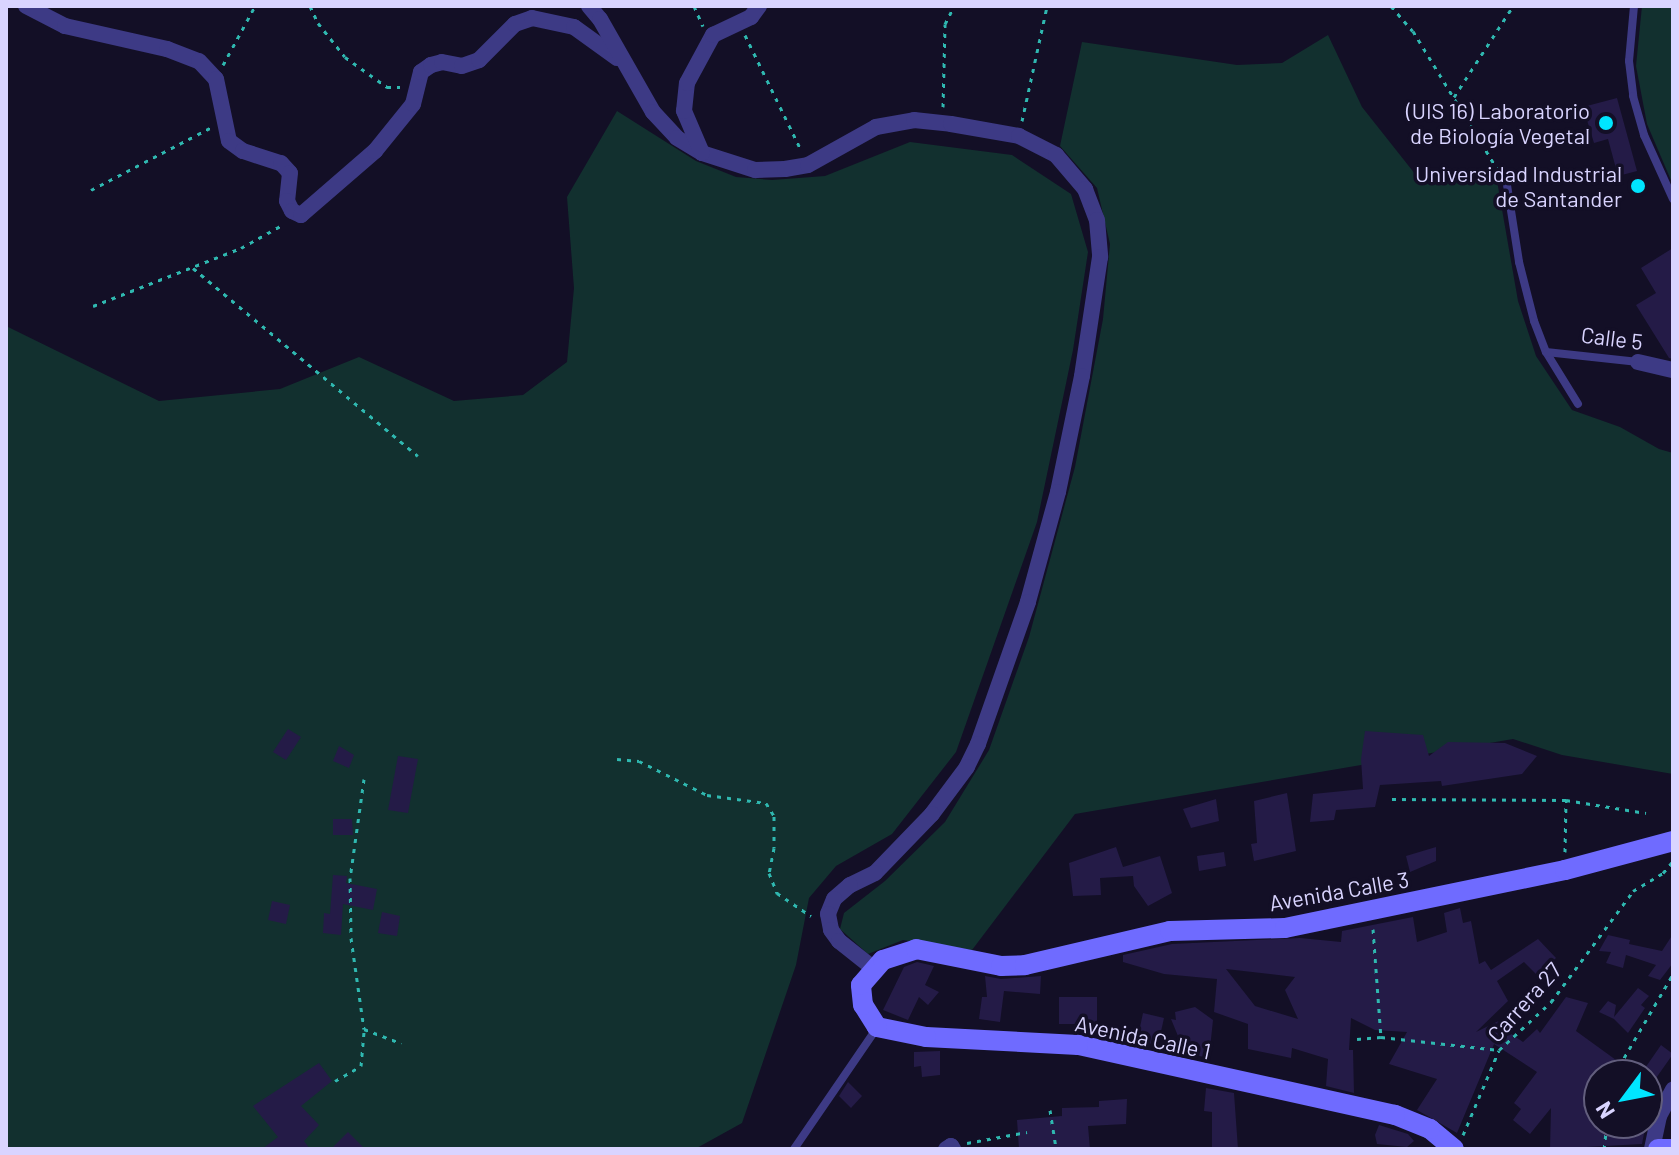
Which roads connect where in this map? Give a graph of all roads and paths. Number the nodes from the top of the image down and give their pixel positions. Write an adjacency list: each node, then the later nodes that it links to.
1 (26, 6): 13 (street)
2 (255, 6): 13 (path)
3 (310, 6): 14 (path)
4 (589, 6): 12 (street)
5 (759, 6): 11 (street)
6 (954, 6): 17 (path)
7 (1047, 6): 18 (path)
8 (1391, 6): 15 (path)
9 (1513, 6): 15 (path)
10 (1634, 6): 23 (lane)
11 (739, 21): 19 (street); 20 (path)
12 (622, 61): 14 (street); 19 (street)
13 (216, 79): 16 (street)
14 (416, 87): 24 (street)
15 (1454, 98): 21 (path)
16 (222, 122): 22 (path); 24 (street)
17 (942, 123): 18 (street); 20 (street)
18 (1019, 136): 40 (street)
19 (702, 153): 20 (street)
20 (808, 165)
21 (1507, 185): 27 (lane)
22 (91, 190)
23 (1673, 199)
24 (301, 215): 25 (path)
25 (193, 268): 26 (path); 31 (path)
26 (93, 306)
27 (1546, 352): 28 (lane, Calle 5); 30 (lane)
28 (1638, 362): 29 (street, Calle 5)
29 (1673, 370)
30 (1578, 404)
31 (418, 456)
32 (617, 759): 40 (path)
33 (364, 779): 45 (path)
34 (1392, 799): 35 (path)
35 (1566, 800): 36 (path); 39 (path)
36 (1646, 813)
37 (1673, 841): 39 (street, Avenida Calle 3)
38 (1673, 861): 49 (path, Carrera 27)
39 (1565, 870): 42 (street, Avenida Calle 3)
40 (831, 930): 42 (street)
41 (1374, 936): 46 (path)
42 (873, 968): 44 (street)
43 (1673, 974): 50 (path)
44 (877, 1027): 55 (street, Avenida Calle 1); 57 (lane)
45 (364, 1029): 48 (path); 51 (path)
46 (1381, 1037): 47 (path); 49 (path)
47 (1357, 1039)
48 (401, 1043)
49 (1499, 1050): 55 (path, Carrera 27)
50 (1623, 1059)
51 (335, 1081)
52 (1673, 1090): 59 (street)
53 (1050, 1110): 58 (path)
54 (1027, 1132): 56 (path)
55 (1458, 1143)
56 (950, 1148)
57 (794, 1149)
58 (1056, 1149)
59 (1655, 1149): 60 (street)
60 (1673, 1149)

